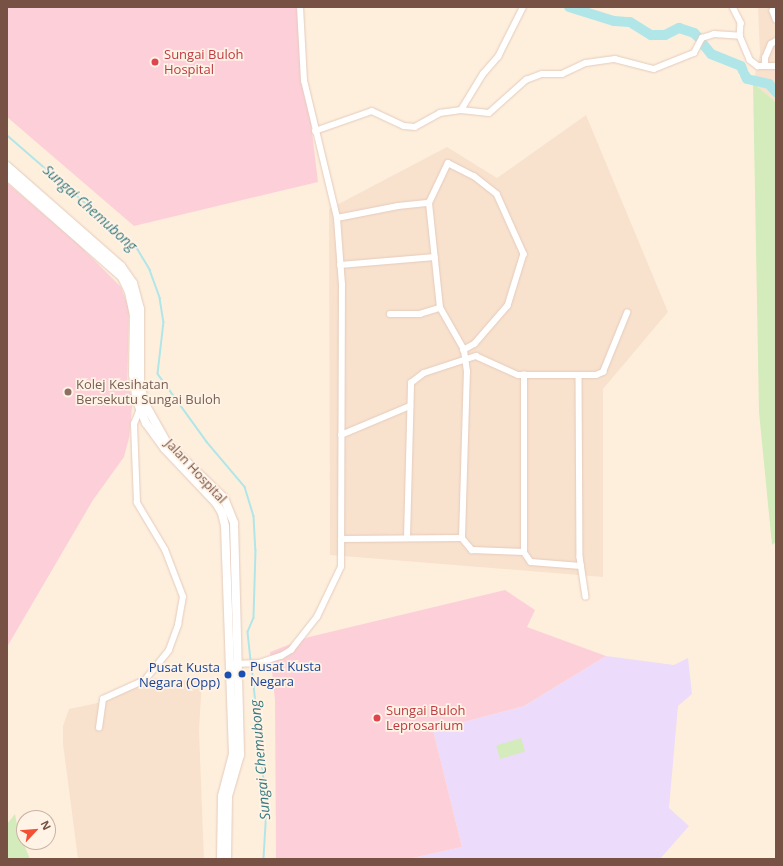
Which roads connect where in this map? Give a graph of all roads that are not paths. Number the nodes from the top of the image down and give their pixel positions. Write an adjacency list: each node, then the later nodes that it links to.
1 (300, 7): 11 (street)
2 (523, 7): 10 (street)
3 (733, 7): 6 (street)
4 (775, 7): 5 (street)
5 (776, 19)
6 (740, 36): 8 (street); 10 (street)
7 (776, 41): 8 (street)
8 (765, 66): 9 (street)
9 (776, 66)
10 (461, 110): 11 (street)
11 (315, 131): 15 (street)
12 (7, 166): 25 (main road, Jalan Hospital)
13 (7, 176): 25 (main road, Jalan Hospital)
14 (429, 204): 15 (street); 16 (street); 21 (street)
15 (337, 218): 17 (street)
16 (435, 257): 17 (street); 18 (street)
17 (340, 265): 27 (street)
18 (440, 308): 20 (street); 21 (street)
19 (627, 313): 24 (street)
20 (390, 314)
21 (464, 350): 22 (street)
22 (466, 358): 23 (street); 26 (street); 29 (street)
23 (524, 375): 24 (street); 31 (street)
24 (579, 375): 32 (street)
25 (142, 406): 34 (main road, Jalan Hospital); 35 (street)
26 (410, 406): 27 (street); 28 (street)
27 (341, 435): 30 (street)
28 (407, 538): 29 (street); 30 (street)
29 (462, 538): 31 (street)
30 (341, 539): 34 (street)
31 (524, 552): 32 (street)
32 (581, 566): 33 (street)
33 (586, 597)
34 (237, 664): 36 (main road, Jalan Hospital)
35 (99, 728)
36 (225, 796): 37 (main road, Jalan Hospital); 38 (main road, Jalan Hospital)
37 (221, 859)
38 (228, 859)

